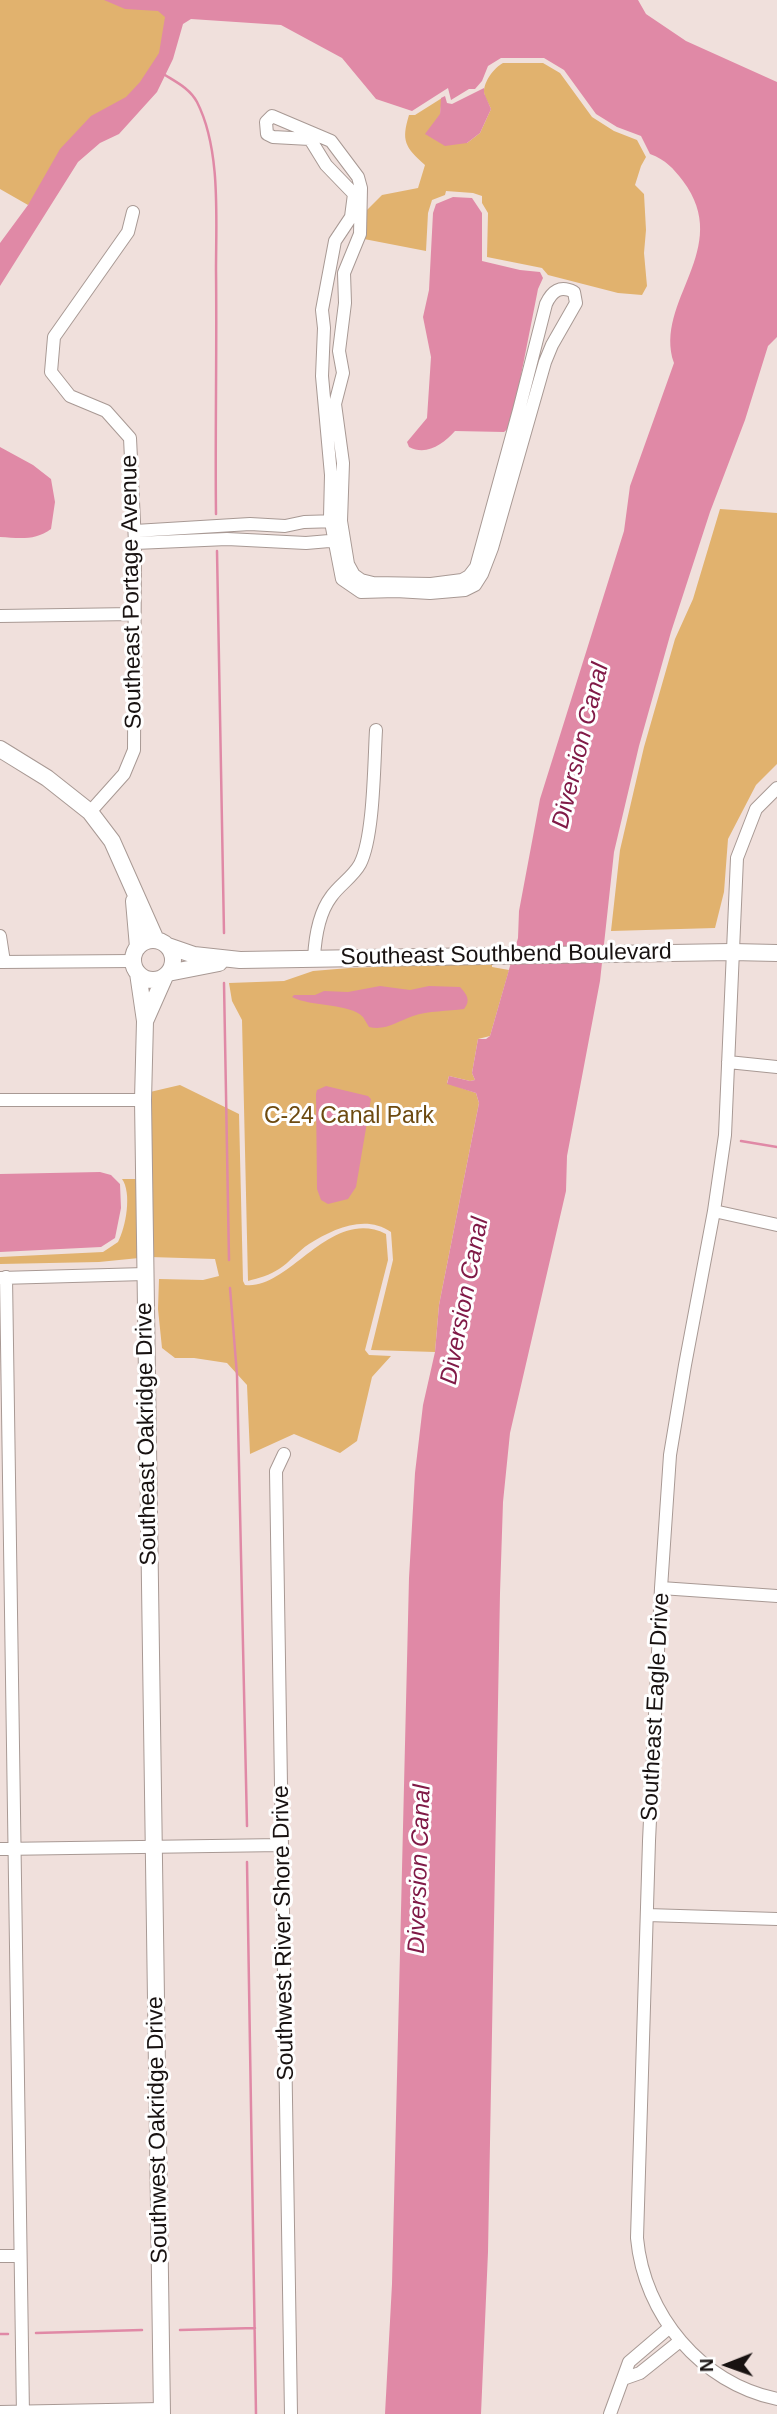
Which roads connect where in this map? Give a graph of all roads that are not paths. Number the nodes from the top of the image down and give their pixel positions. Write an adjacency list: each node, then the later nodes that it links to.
1 (307, 134): 2 (street)
2 (358, 202): 4 (street); 5 (street)
3 (133, 212): 10 (street, Southeast Portage Avenue)
4 (323, 321): 5 (street); 7 (street)
5 (342, 323): 7 (street)
6 (534, 377): 6 (street); 11 (street)
7 (331, 414): 8 (street)
8 (336, 521): 9 (street); 11 (street)
9 (182, 534): 10 (street); 11 (street)
10 (135, 537): 12 (street, Southeast Portage Avenue)
11 (339, 540)
12 (134, 614): 13 (street); 17 (street, Southeast Portage Avenue)
13 (0, 616)
14 (376, 730): 23 (street)
15 (0, 749): 17 (street)
16 (777, 788): 21 (street, Southeast Eagle Drive)
17 (90, 812): 18 (street)
18 (133, 891): 20 (street); 24 (street, Southeast Oakridge Drive)
19 (0, 936): 26 (street)
20 (162, 943): 24 (street); 25 (street, Southeast Southbend Boulevard); 27 (street)
21 (732, 952): 22 (street, Southeast Southbend Boulevard); 23 (street, Southeast Southbend Boulevard); 29 (street, Southeast Eagle Drive)
22 (777, 953)
23 (314, 958): 25 (street, Southeast Southbend Boulevard)
24 (136, 960): 26 (street); 27 (street); 28 (street, Southeast Oakridge Drive)
25 (235, 960): 27 (street, Southeast Southbend Boulevard)
26 (2, 962)
27 (166, 975): 28 (street, Southeast Oakridge Drive)
28 (145, 1021): 32 (street, Southeast Oakridge Drive)
29 (728, 1062): 30 (street); 33 (street, Southeast Eagle Drive)
30 (777, 1067)
31 (0, 1100): 32 (street)
32 (143, 1100): 35 (street, Southeast Oakridge Drive)
33 (714, 1211): 34 (street); 38 (street, Southeast Eagle Drive)
34 (777, 1224)
35 (145, 1274): 36 (street); 41 (street, Southeast Oakridge Drive)
36 (3, 1278): 43 (street)
37 (284, 1454): 40 (street, Southwest River Shore Drive)
38 (661, 1588): 39 (street); 44 (street, Southeast Eagle Drive)
39 (777, 1596)
40 (282, 1845): 41 (street); 57 (street, Southwest River Shore Drive)
41 (154, 1847): 43 (street); 54 (street, Southwest Oakridge Drive)
42 (0, 1849): 43 (street)
43 (14, 1849): 47 (street)
44 (647, 1915): 45 (street); 48 (street, Southeast Eagle Drive)
45 (777, 1919)
46 (0, 2256): 47 (street)
47 (19, 2256): 56 (street)
48 (670, 2327): 49 (street, Southeast Eagle Drive); 50 (street)
49 (681, 2341): 51 (street); 53 (street, Southeast Eagle Drive)
50 (641, 2351): 51 (street); 52 (street)
51 (651, 2363): 52 (street)
52 (623, 2379): 58 (street)
53 (777, 2399)
54 (162, 2411): 56 (street)
55 (0, 2412): 56 (street)
56 (23, 2413)
57 (291, 2414)
58 (610, 2414)

